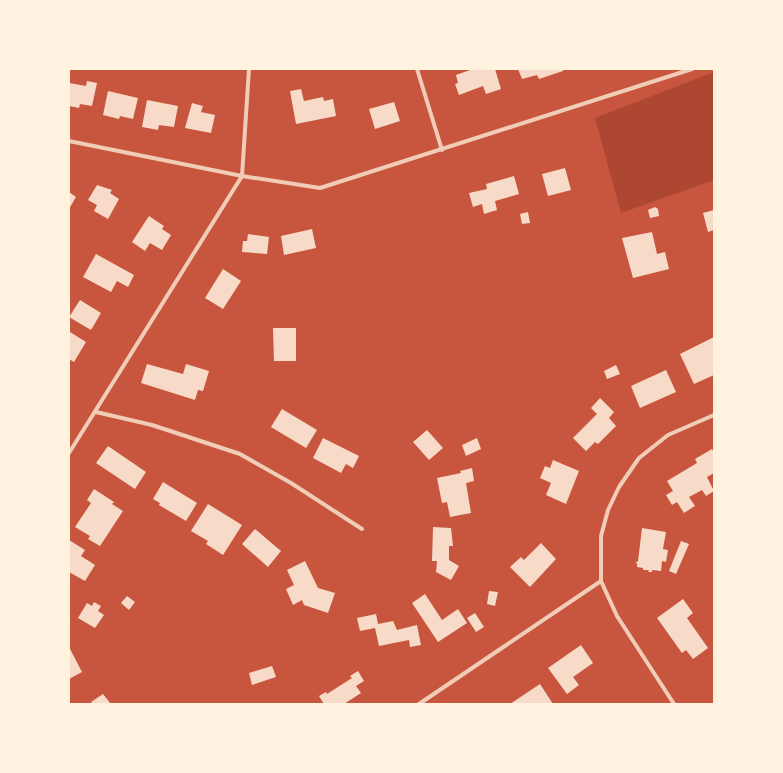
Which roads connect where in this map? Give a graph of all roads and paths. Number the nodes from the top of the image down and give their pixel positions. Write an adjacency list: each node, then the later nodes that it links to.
1 (249, 69): 6 (street)
2 (417, 69): 5 (street)
3 (692, 69): 5 (street)
4 (69, 141): 6 (street)
5 (442, 150): 6 (street)
6 (242, 176): 7 (street)
7 (96, 412): 9 (street); 10 (street)
8 (714, 415): 11 (street)
9 (69, 453)
10 (362, 529)
11 (601, 581): 12 (street); 13 (street)
12 (419, 704)
13 (674, 704)

